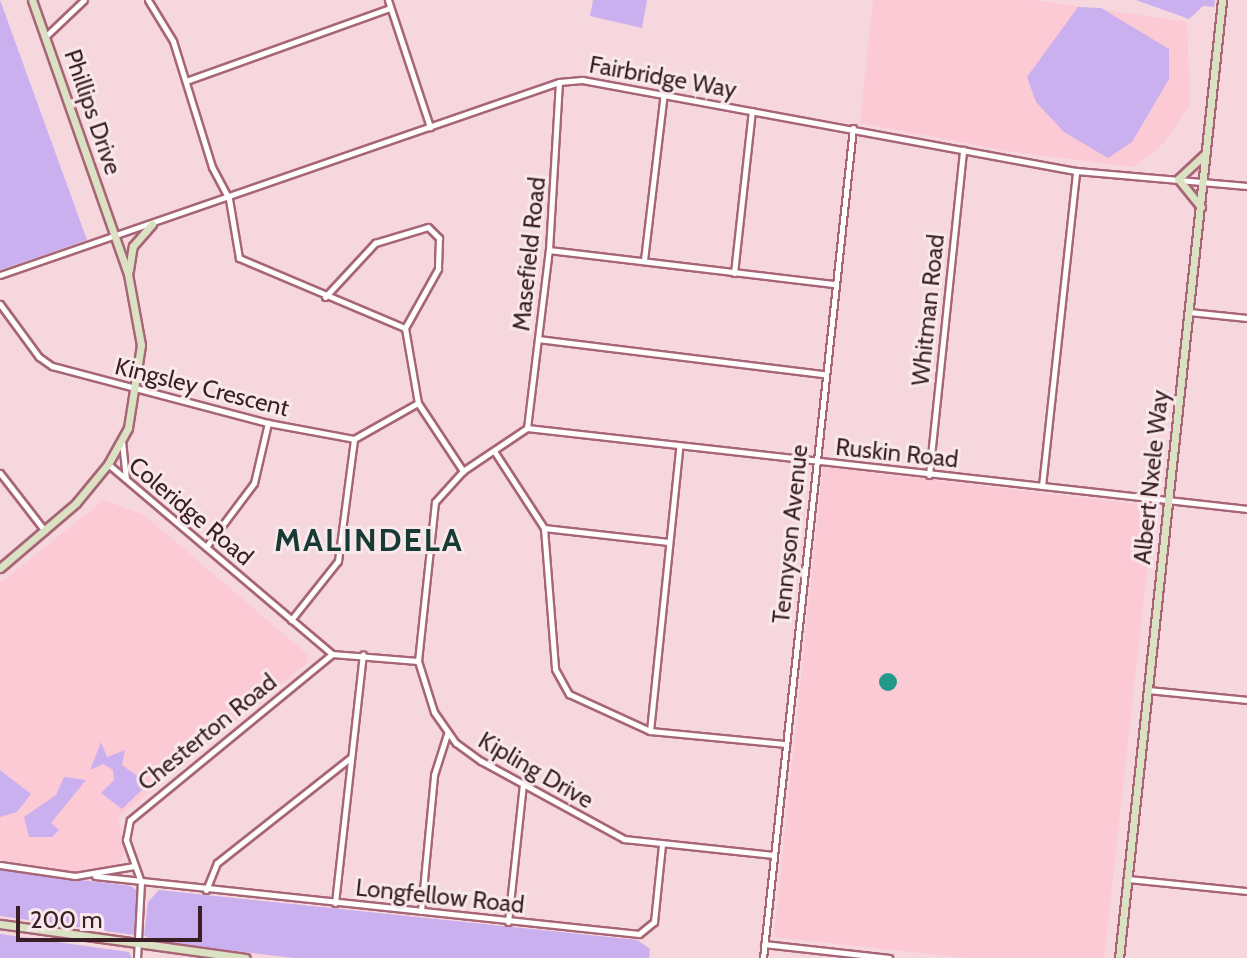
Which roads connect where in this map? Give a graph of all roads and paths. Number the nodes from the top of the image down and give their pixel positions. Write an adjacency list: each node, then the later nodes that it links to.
1 (32, 0): 7 (main road, Phillips Drive)
2 (84, 0): 7 (street)
3 (148, 0): 8 (street)
4 (388, 0): 6 (street)
5 (1222, 0): 15 (main road, Albert Nxele Way)
6 (390, 8): 8 (street); 12 (street)
7 (46, 36): 23 (main road, Phillips Drive)
8 (186, 81): 20 (street)
9 (559, 82): 10 (street, Fairbridge Way); 12 (street, Fairbridge Way); 24 (street, Masefield Road)
10 (664, 93): 11 (street, Fairbridge Way); 25 (street)
11 (752, 111): 13 (street, Fairbridge Way); 26 (street)
12 (430, 127): 20 (street, Fairbridge Way)
13 (853, 128): 14 (street, Fairbridge Way); 29 (street, Tennyson Avenue)
14 (963, 150): 16 (street, Fairbridge Way); 49 (street, Whitman Road)
15 (1206, 153): 17 (main road); 18 (main road, Albert Nxele Way)
16 (1076, 171): 17 (street, Fairbridge Way); 51 (street)
17 (1178, 179): 18 (street, Fairbridge Way); 21 (main road)
18 (1203, 182): 19 (street, Fairbridge Way); 21 (main road, Albert Nxele Way)
19 (1247, 186)
20 (229, 199): 22 (street, Fairbridge Way); 30 (street)
21 (1201, 207): 32 (main road, Albert Nxele Way)
22 (152, 224): 23 (street, Fairbridge Way); 27 (main road)
23 (114, 238): 27 (main road, Phillips Drive); 28 (street, Fairbridge Way)
24 (549, 250): 25 (street); 35 (street, Masefield Road)
25 (644, 260): 26 (street)
26 (734, 273): 29 (street)
27 (128, 274): 37 (main road, Phillips Drive)
28 (0, 275)
29 (835, 284): 36 (street, Tennyson Avenue)
30 (325, 297): 34 (street); 34 (street)
31 (0, 304): 37 (street, Kingsley Crescent)
32 (1189, 312): 33 (street); 52 (main road, Albert Nxele Way)
33 (1247, 318)
34 (405, 328): 38 (street)
35 (538, 339): 36 (street); 40 (street, Masefield Road)
36 (824, 374): 45 (street, Tennyson Avenue)
37 (136, 392): 39 (street, Kingsley Crescent); 42 (main road, Phillips Drive)
38 (418, 403): 41 (street); 47 (street)
39 (268, 423): 41 (street, Kingsley Crescent); 57 (street)
40 (527, 428): 43 (street, Ruskin Road); 44 (street, Kipling Drive)
41 (354, 439): 59 (street)
42 (122, 441): 46 (main road, Phillips Drive); 50 (street)
43 (679, 448): 45 (street, Ruskin Road); 56 (street)
44 (494, 451): 47 (street, Kipling Drive); 54 (street)
45 (815, 462): 49 (street, Ruskin Road); 67 (street, Tennyson Avenue)
46 (108, 464): 50 (street, Coleridge Road); 55 (main road, Phillips Drive)
47 (463, 471): 62 (street, Kipling Drive)
48 (0, 473): 55 (street)
49 (929, 475): 51 (street, Ruskin Road)
50 (126, 479): 57 (street, Coleridge Road)
51 (1042, 486): 52 (street, Ruskin Road)
52 (1169, 501): 53 (street, Ruskin Road); 63 (main road, Albert Nxele Way)
53 (1247, 509)
54 (544, 528): 56 (street); 65 (street)
55 (46, 532): 58 (main road, Phillips Drive)
56 (668, 542): 65 (street)
57 (206, 547): 59 (street, Coleridge Road)
58 (0, 568)
59 (291, 620): 60 (street, Coleridge Road)
60 (332, 654): 61 (street); 73 (street, Chesterton Road)
61 (363, 655): 62 (street); 68 (street)
62 (418, 661): 66 (street, Kipling Drive)
63 (1147, 690): 64 (street); 75 (main road, Albert Nxele Way)
64 (1247, 700)
65 (650, 731): 67 (street)
66 (447, 733): 69 (street, Kipling Drive); 80 (street)
67 (786, 744): 71 (street, Tennyson Avenue)
68 (350, 758): 77 (street); 79 (street)
69 (523, 785): 70 (street, Kipling Drive); 81 (street)
70 (662, 845): 71 (street, Kipling Drive); 81 (street, Longfellow Road)
71 (773, 855): 84 (street, Tennyson Avenue)
72 (0, 865): 74 (street)
73 (134, 866): 74 (street); 76 (street, Chesterton Road)
74 (95, 876): 76 (street, Longfellow Road)
75 (1128, 879): 78 (street); 89 (main road, Albert Nxele Way)
76 (141, 882): 77 (street, Longfellow Road); 83 (street, Chesterton Road)
77 (206, 890): 79 (street, Longfellow Road)
78 (1247, 891)
79 (335, 903): 80 (street, Longfellow Road)
80 (421, 911): 81 (street, Longfellow Road)
81 (508, 922)
82 (0, 924): 83 (main road)
83 (139, 944): 85 (street, Chesterton Road); 86 (main road)
84 (764, 944): 87 (street, Tennyson Avenue); 88 (street)
85 (137, 958)
86 (246, 958)
87 (763, 958)
88 (889, 958)
89 (1119, 958)

